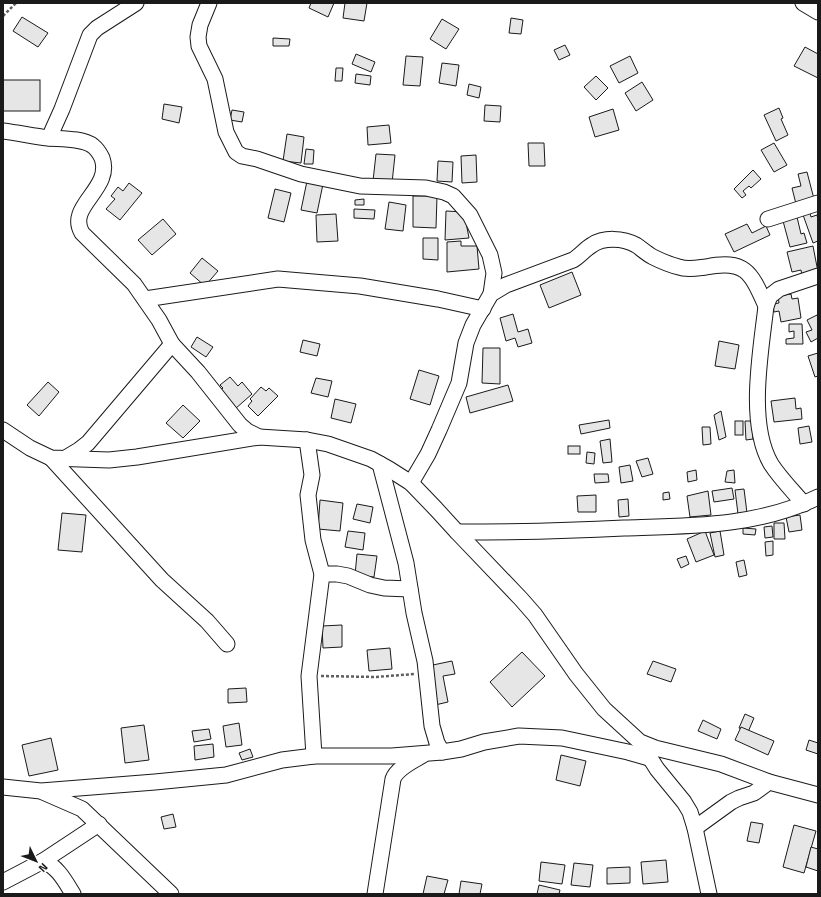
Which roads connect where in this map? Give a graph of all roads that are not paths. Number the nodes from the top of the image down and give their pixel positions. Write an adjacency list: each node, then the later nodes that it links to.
1 (136, 3): 6 (street)
2 (209, 3): 10 (street)
3 (803, 3): 4 (street)
4 (818, 12)
5 (3, 131): 6 (street)
6 (49, 138): 11 (street)
7 (818, 203): 8 (street)
8 (768, 219)
9 (818, 276): 12 (street)
10 (491, 294): 12 (street); 13 (street)
11 (145, 299): 13 (street); 14 (street)
12 (766, 306): 22 (street)
13 (483, 309): 20 (street)
14 (172, 344): 16 (street); 18 (street)
15 (3, 430): 18 (street)
16 (260, 437): 17 (street); 18 (street)
17 (308, 440): 19 (street); 24 (street)
18 (57, 459): 26 (street)
19 (380, 464): 20 (street); 25 (street)
20 (411, 483): 23 (street)
21 (818, 497): 22 (street)
22 (804, 504): 23 (street)
23 (457, 532): 27 (street)
24 (322, 574): 25 (street); 30 (street)
25 (410, 589): 28 (street)
26 (227, 644)
27 (640, 742): 31 (street); 32 (street)
28 (442, 752): 29 (street); 31 (street)
29 (424, 754): 30 (street); 44 (street)
30 (314, 756): 34 (street)
31 (649, 758): 37 (street)
32 (769, 782): 35 (street); 37 (street)
33 (3, 787): 34 (street)
34 (41, 791): 36 (street)
35 (818, 795)
36 (99, 824): 38 (street); 43 (street)
37 (695, 828): 45 (street)
38 (43, 861): 39 (street); 42 (street)
39 (28, 868): 40 (street); 41 (street)
40 (3, 870)
41 (3, 882)
42 (73, 894)
43 (171, 894)
44 (375, 894)
45 (709, 894)

